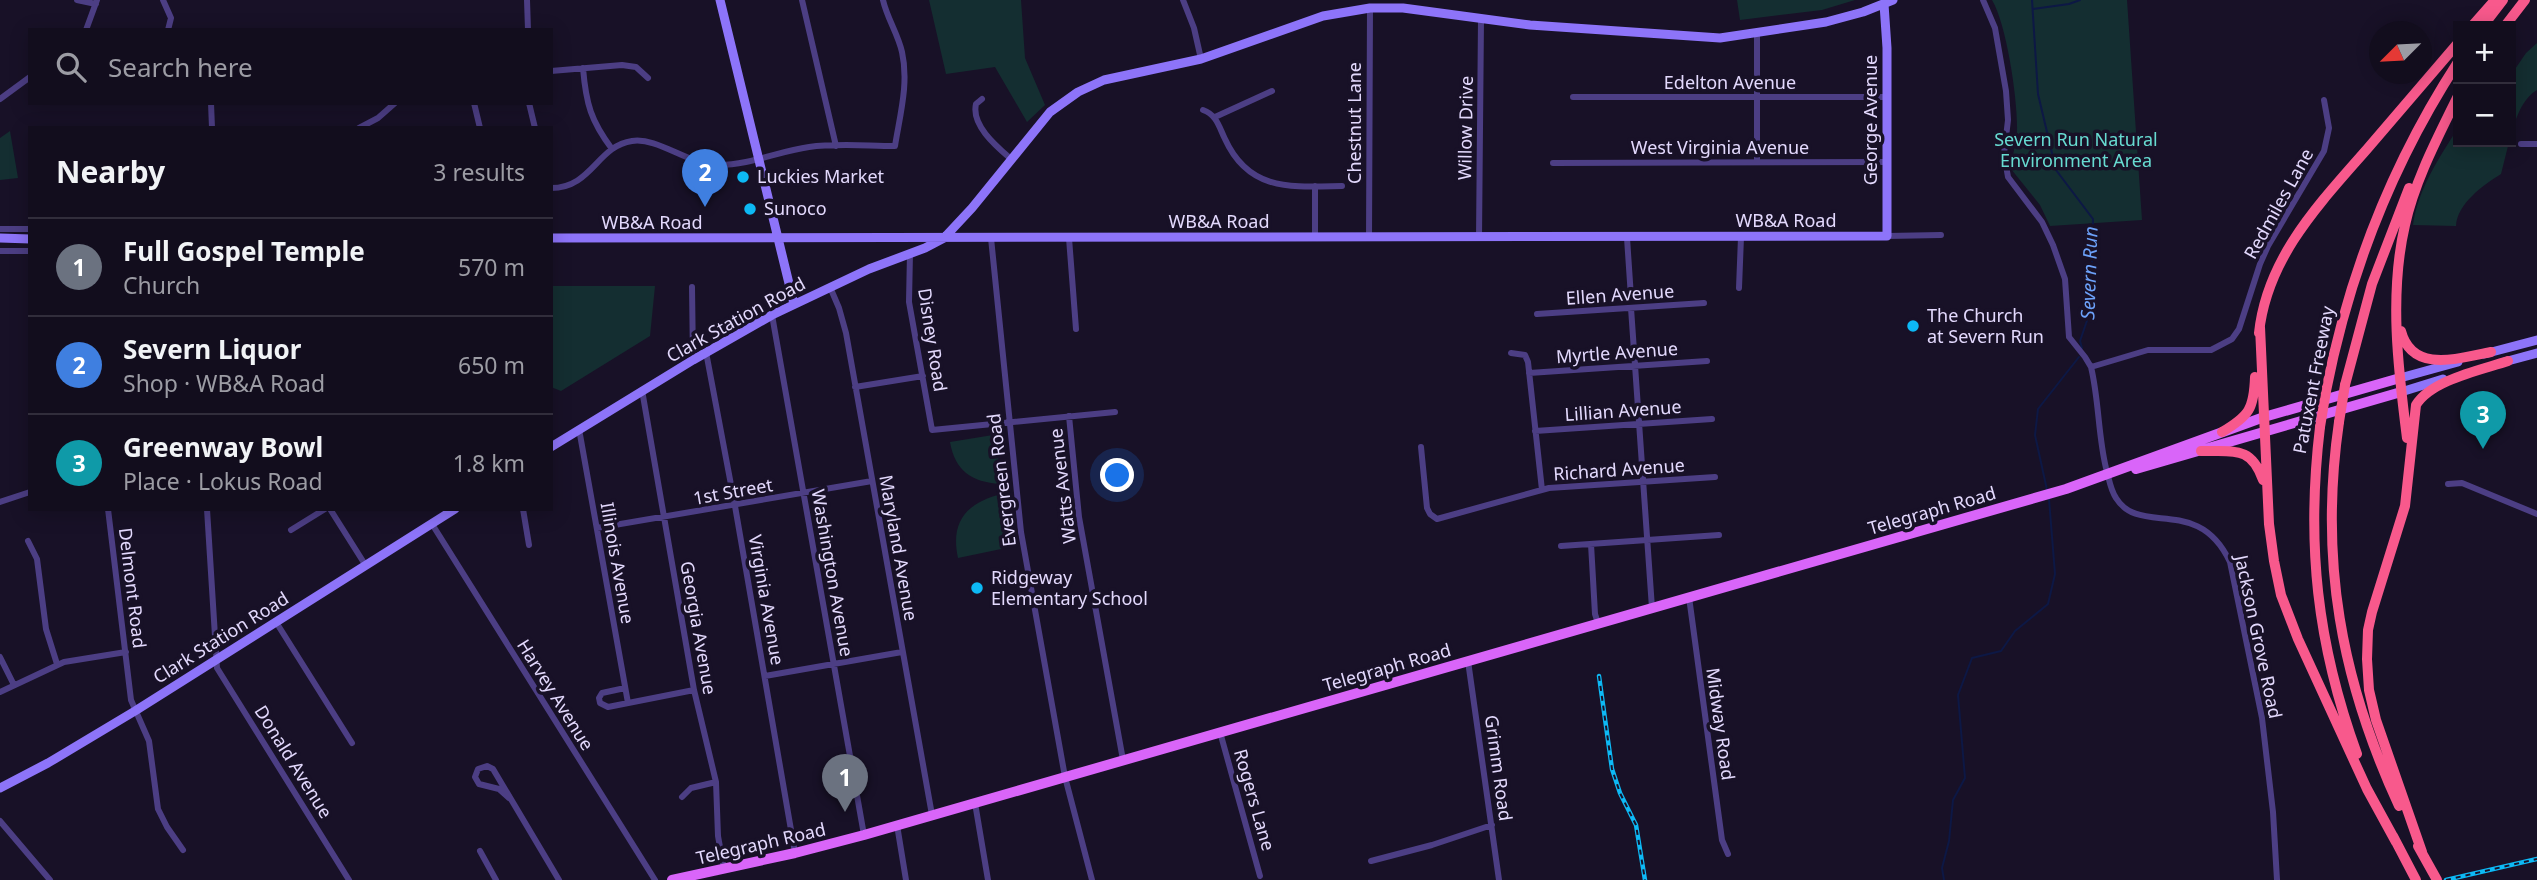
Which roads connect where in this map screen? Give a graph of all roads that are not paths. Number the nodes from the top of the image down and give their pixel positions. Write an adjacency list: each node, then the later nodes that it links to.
1 (77, 0): 12 (street)
2 (163, 0): 20 (street)
3 (527, 0): 21 (street)
4 (720, 0): 53 (street)
5 (802, 0): 51 (street)
6 (883, 0): 51 (street)
7 (1183, 0): 24 (street)
8 (1983, 0): 101 (street)
9 (2495, 0): 16 (highway)
10 (2503, 0): 17 (highway)
11 (2525, 0): 18 (highway)
12 (96, 2): 19 (street)
13 (1889, 2): 22 (street); 33 (street, George Avenue)
14 (1370, 8): 15 (street); 24 (street); 73 (street, Chestnut Lane)
15 (1481, 19): 22 (street); 74 (street, Willow Drive)
16 (2476, 21)
17 (2487, 21)
18 (2509, 21)
19 (87, 28)
20 (168, 28)
21 (528, 28)
22 (1757, 34): 32 (street)
23 (2453, 49): 90 (highway)
24 (1201, 59): 54 (street)
25 (583, 68): 26 (street); 29 (street); 52 (street)
26 (553, 71)
27 (2453, 71): 183 (highway, Patuxent Freeway, bridge)
28 (28, 78): 34 (street)
29 (648, 78)
30 (1272, 91): 44 (street)
31 (1573, 97): 32 (street, Edelton Avenue)
32 (1757, 97): 33 (street, Edelton Avenue); 55 (street)
33 (1887, 97): 56 (street, George Avenue)
34 (0, 99)
35 (982, 99): 54 (street)
36 (2324, 100): 101 (street, Redmiles Lane)
37 (211, 105): 45 (street)
38 (393, 105): 46 (street)
39 (474, 105): 47 (street)
40 (529, 105): 48 (street)
41 (2453, 105): 188 (highway, Patuxent Freeway, bridge)
42 (2453, 107): 87 (highway)
43 (1203, 110): 44 (street)
44 (1215, 117): 58 (street)
45 (212, 126)
46 (363, 126)
47 (480, 126)
48 (535, 126)
49 (2521, 144): 50 (street)
50 (2537, 144)
51 (836, 146): 53 (street)
52 (612, 149): 53 (street); 60 (street)
53 (759, 159): 68 (street)
54 (1011, 159): 69 (street)
55 (1757, 162): 56 (street, West Virginia Avenue); 57 (street, West Virginia Avenue)
56 (1887, 162): 64 (street, George Avenue)
57 (1553, 163)
58 (1315, 186): 59 (street); 72 (street)
59 (1342, 186)
60 (553, 188)
61 (0, 229): 62 (street)
62 (28, 229)
63 (1941, 235): 64 (street)
64 (1887, 236): 65 (street, WB&A Road)
65 (1741, 237): 75 (street, WB&A Road); 82 (street)
66 (0, 238): 76 (street)
67 (553, 238): 68 (street, WB&A Road)
68 (778, 238): 69 (street, WB&A Road); 85 (street)
69 (944, 238): 70 (street, WB&A Road); 79 (street, Clark Station Road)
70 (991, 238): 71 (street, WB&A Road); 112 (street, Evergreen Road)
71 (1069, 238): 72 (street, WB&A Road); 91 (street)
72 (1315, 238): 73 (street, WB&A Road)
73 (1369, 238): 74 (street, WB&A Road)
74 (1479, 238): 75 (street, WB&A Road)
75 (1627, 238): 83 (street)
76 (28, 239)
77 (0, 251): 78 (street)
78 (28, 251)
79 (910, 253): 80 (street, Clark Station Road); 103 (street, Disney Road)
80 (830, 287): 85 (street, Clark Station Road); 105 (street, Maryland Avenue)
81 (692, 288): 97 (street)
82 (1739, 288)
83 (1631, 297)
84 (1704, 303): 86 (street, Ellen Avenue)
85 (794, 304): 89 (street, Clark Station Road)
86 (1632, 308): 88 (street, Ellen Avenue); 100 (street)
87 (2396, 308): 94 (highway); 104 (highway)
88 (1537, 314)
89 (772, 315): 93 (street, Clark Station Road); 129 (street, Washington Avenue)
90 (2260, 327): 110 (highway); 117 (highway)
91 (1076, 329)
92 (2537, 340): 94 (street, Telegraph Road)
93 (706, 352): 97 (street, Clark Station Road); 132 (street, Virginia Avenue)
94 (2491, 352): 104 (street, Telegraph Road)
95 (1511, 353): 102 (street)
96 (2537, 353): 99 (street, Telegraph Road)
97 (693, 360): 106 (street, Clark Station Road)
98 (1707, 361): 100 (street, Myrtle Avenue)
99 (2508, 361): 107 (street, Telegraph Road); 121 (highway)
100 (1636, 366): 102 (street, Myrtle Avenue); 113 (street)
101 (2091, 368): 122 (street, Jackson Grove Road)
102 (1529, 373): 115 (street)
103 (923, 376): 105 (street); 112 (street, Disney Road)
104 (2400, 378): 107 (highway); 110 (main road, Telegraph Road)
105 (855, 387): 124 (street, Maryland Avenue)
106 (642, 390): 114 (street, Clark Station Road); 140 (street, Georgia Avenue)
107 (2401, 392): 116 (main road, Telegraph Road); 121 (highway)
108 (1115, 412): 109 (street)
109 (1069, 416): 112 (street); 171 (street, Watts Avenue)
110 (2264, 418): 116 (highway); 117 (main road, Telegraph Road)
111 (1712, 419): 113 (street, Lillian Avenue)
112 (1009, 423): 172 (street, Evergreen Road)
113 (1639, 424): 115 (street, Lillian Avenue); 125 (street)
114 (579, 429): 118 (street, Clark Station Road); 142 (street, Illinois Avenue)
115 (1535, 430): 127 (street)
116 (2264, 431): 120 (main road, Telegraph Road); 130 (highway)
117 (2222, 432): 122 (main road, Telegraph Road)
118 (553, 446)
119 (1421, 447): 127 (street, Richard Avenue)
120 (2201, 451): 122 (main road, Telegraph Road); 130 (highway)
121 (2410, 468): 188 (highway)
122 (2108, 475): 151 (main road, Telegraph Road); 202 (street, Jackson Grove Road)
123 (1715, 477): 125 (street, Richard Avenue)
124 (872, 481): 129 (street, 1st Street); 156 (street, Maryland Avenue)
125 (1643, 482): 127 (street, Richard Avenue); 145 (street)
126 (2448, 484): 139 (street)
127 (1542, 490)
128 (28, 493): 131 (street)
129 (804, 494): 132 (street, 1st Street); 160 (street, Washington Avenue)
130 (2268, 499): 183 (highway)
131 (0, 502)
132 (735, 506): 140 (street, 1st Street); 162 (street, Virginia Avenue)
133 (108, 511): 155 (street, Delmont Road)
134 (207, 511): 158 (street, Donald Avenue)
135 (324, 511): 143 (street)
136 (329, 511): 150 (street)
137 (452, 511): 141 (street, Clark Station Road)
138 (523, 511): 148 (street)
139 (2537, 514)
140 (665, 518): 142 (street, 1st Street); 165 (street, Georgia Avenue)
141 (432, 524): 150 (street, Clark Station Road); 196 (street, Harvey Avenue)
142 (597, 528): 164 (street, Illinois Avenue)
143 (291, 530)
144 (1719, 535): 145 (street)
145 (1647, 540): 147 (street); 152 (street)
146 (28, 541): 161 (street)
147 (1591, 544): 149 (street); 154 (street)
148 (529, 545)
149 (1561, 545)
150 (366, 566): 153 (street, Clark Station Road)
151 (1689, 597): 152 (main road, Telegraph Road); 187 (street, Midway Road)
152 (1652, 608): 154 (main road, Telegraph Road)
153 (276, 622): 158 (street, Clark Station Road); 170 (street)
154 (1598, 623): 159 (main road, Telegraph Road)
155 (126, 652): 161 (street); 168 (street, Delmont Road)
156 (902, 652): 160 (street); 178 (street, Maryland Avenue)
157 (0, 657): 163 (street)
158 (218, 658): 168 (street, Clark Station Road); 193 (street, Donald Avenue)
159 (1468, 661): 169 (main road, Telegraph Road); 181 (street, Grimm Road)
160 (834, 663): 162 (street); 182 (street, Washington Avenue)
161 (57, 664): 163 (street)
162 (765, 676): 186 (street, Virginia Avenue)
163 (14, 685): 166 (street)
164 (625, 688): 167 (street, Illinois Avenue); 167 (street)
165 (695, 690): 167 (street); 173 (street, Georgia Avenue)
166 (0, 692)
167 (628, 703)
168 (135, 711): 174 (street, Clark Station Road); 184 (street, Delmont Road)
169 (1220, 732): 171 (main road, Telegraph Road); 191 (street, Rogers Lane)
170 (352, 743)
171 (1123, 760): 172 (main road, Telegraph Road)
172 (1065, 777): 177 (main road, Telegraph Road); 200 (street, Evergreen Road)
173 (716, 782): 175 (street); 190 (street, Georgia Avenue)
174 (0, 788)
175 (682, 797)
176 (509, 798): 176 (street); 195 (street)
177 (975, 803): 178 (main road, Telegraph Road); 199 (street)
178 (932, 815): 180 (main road, Telegraph Road)
179 (1, 824): 192 (street)
180 (897, 825): 182 (main road, Telegraph Road); 198 (street)
181 (1492, 825): 189 (street); 201 (street, Grimm Road)
182 (864, 835): 186 (main road, Telegraph Road)
183 (2396, 842): 203 (highway, Patuxent Freeway)
184 (183, 850)
185 (480, 851): 194 (street)
186 (795, 853): 190 (main road, Telegraph Road)
187 (1728, 854)
188 (2423, 855): 204 (highway, Patuxent Freeway)
189 (1371, 860)
190 (724, 869): 197 (main road, Telegraph Road)
191 (1260, 876)
192 (50, 880)
193 (349, 880)
194 (496, 880)
195 (559, 880)
196 (654, 880)
197 (672, 880)
198 (906, 880)
199 (988, 880)
200 (1092, 880)
201 (1499, 880)
202 (2277, 880)
203 (2416, 880)
204 (2437, 880)

